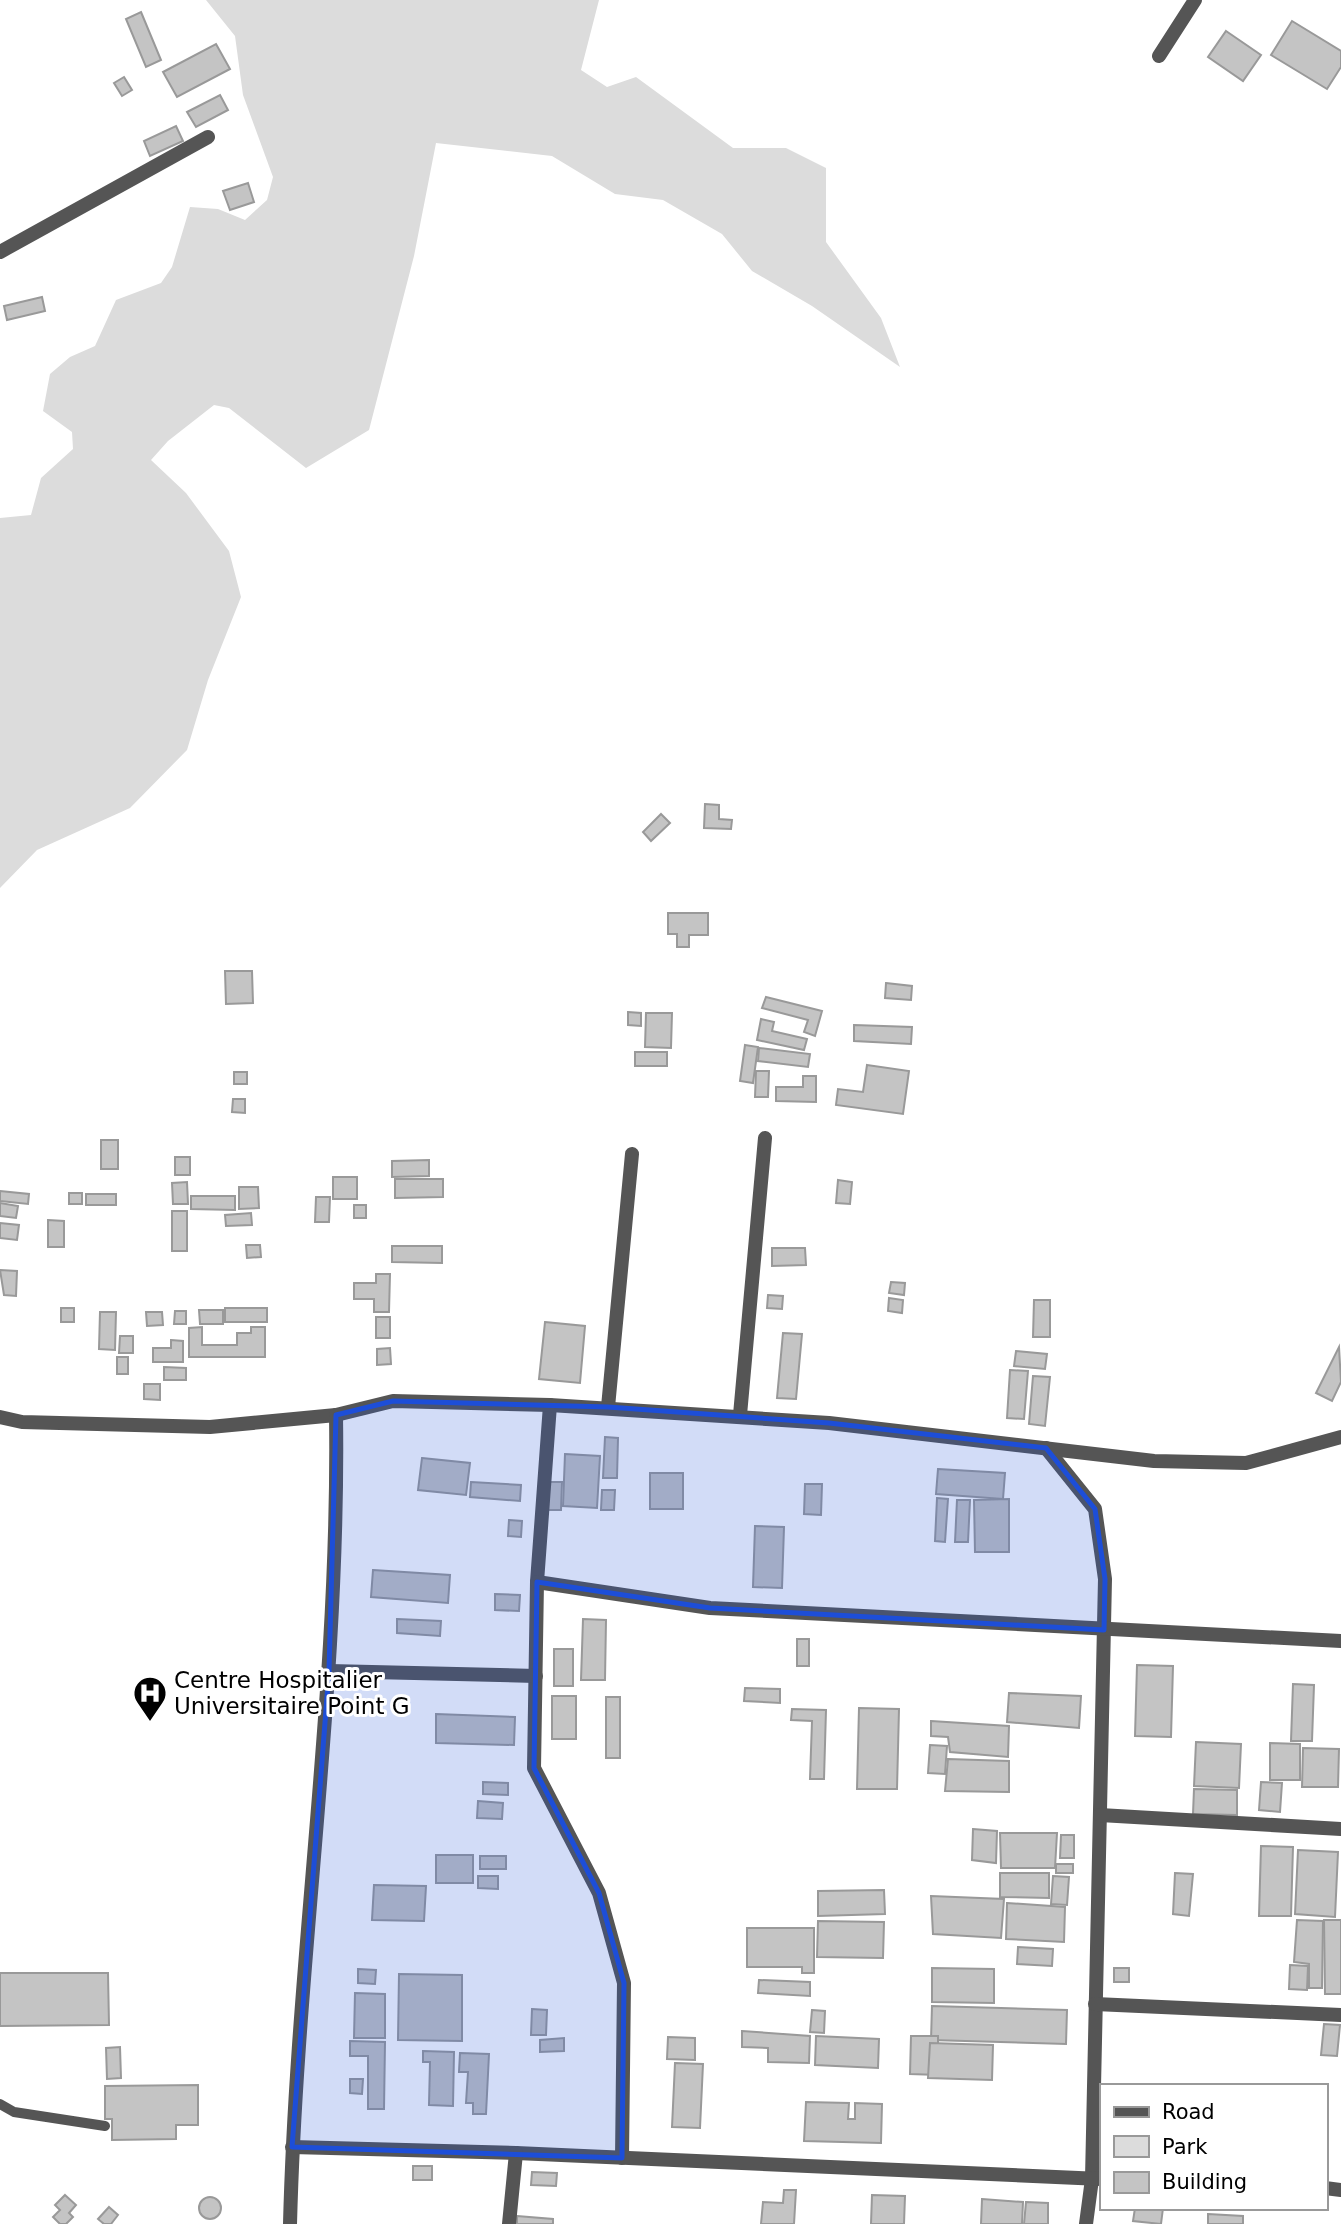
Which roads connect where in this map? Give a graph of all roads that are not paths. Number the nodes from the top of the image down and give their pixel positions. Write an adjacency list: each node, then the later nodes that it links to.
1 (1195, 0): 2 (street)
2 (1158, 56)
3 (208, 137): 4 (street)
4 (0, 252)
5 (765, 1138): 10 (street)
6 (632, 1154): 8 (street)
7 (550, 1405): 8 (street); 9 (street); 14 (street)
8 (608, 1407): 10 (street)
9 (336, 1415): 11 (street); 17 (street)
10 (740, 1415): 13 (street)
11 (0, 1417)
12 (1341, 1437): 13 (street)
13 (1046, 1448): 15 (street)
14 (537, 1582): 15 (street); 18 (street)
15 (1104, 1630): 16 (street); 19 (street)
16 (1341, 1641)
17 (329, 1671): 18 (street); 25 (street)
18 (536, 1676): 27 (street)
19 (1100, 1815): 20 (street); 21 (street)
20 (1341, 1829)
21 (1096, 2004): 22 (street); 28 (street)
22 (1341, 2015)
23 (0, 2104): 24 (lane)
24 (105, 2126)
25 (292, 2147): 26 (street); 29 (street)
26 (516, 2153): 27 (street); 30 (street)
27 (622, 2158): 28 (street)
28 (1096, 2179): 31 (street)
29 (290, 2224)
30 (509, 2224)
31 (1086, 2224)

